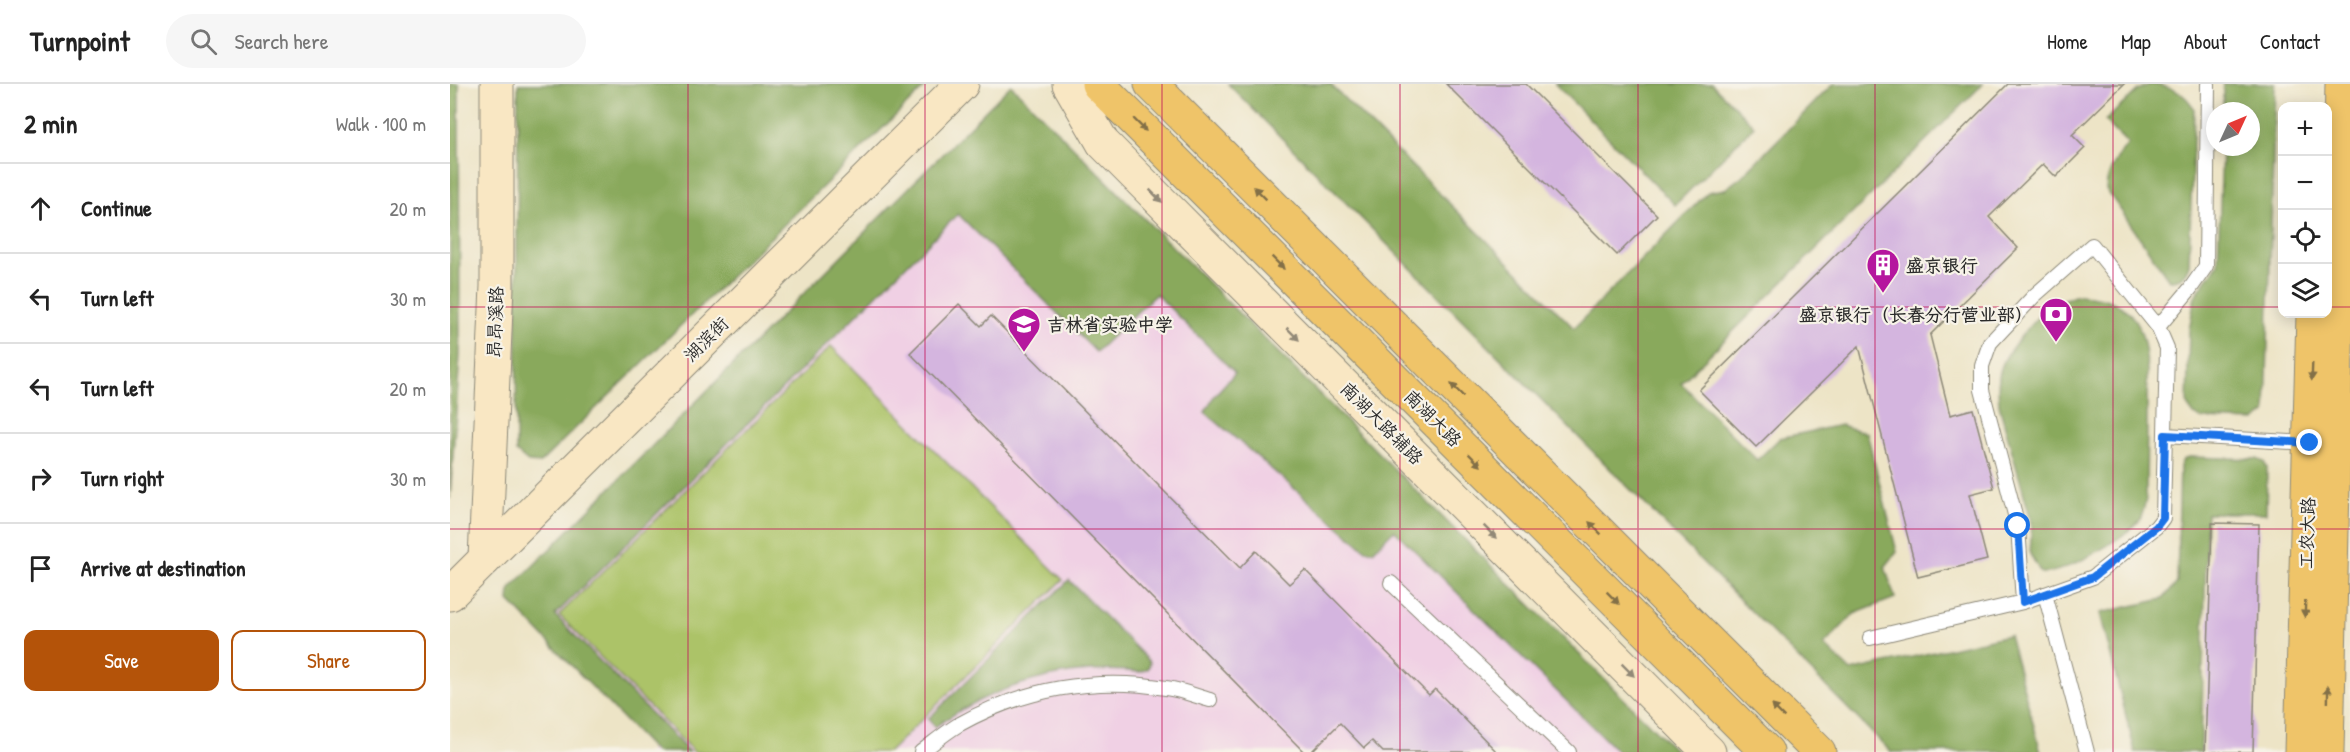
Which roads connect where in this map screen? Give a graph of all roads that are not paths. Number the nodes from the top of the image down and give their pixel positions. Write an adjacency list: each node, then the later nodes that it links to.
1 (497, 84): 15 (street, 昂昂溪路)
2 (962, 84): 15 (street, 湖滨街)
3 (1069, 84): 24 (street, 南湖大路辅路, one-way to 24)
4 (1098, 84): 25 (main road, 南湖大路, one-way to 25)
5 (1151, 84): 26 (main road, 南湖大路, one-way to 5)
6 (2208, 84): 12 (lane)
7 (2319, 84): 9 (main road)
8 (2342, 84): 10 (main road, 工农大路)
9 (2319, 102)
10 (2345, 137): 29 (main road, 工农大路, one-way to 10)
11 (2313, 318): 14 (main road, 工农大路, one-way to 14)
12 (2158, 327): 13 (lane); 19 (lane)
13 (2165, 435): 14 (lane); 18 (lane)
14 (2310, 443): 28 (main road, 工农大路, one-way to 28)
15 (485, 559): 17 (street, 湖滨街)
16 (1391, 583): 23 (lane)
17 (450, 594)
18 (2045, 594): 19 (lane); 27 (lane)
19 (2023, 602): 20 (lane)
20 (1870, 638)
21 (1210, 700): 22 (lane)
22 (921, 752)
23 (1569, 752)
24 (1709, 752)
25 (1767, 752)
26 (1819, 752)
27 (2087, 752)
28 (2301, 752)
29 (2327, 752)

